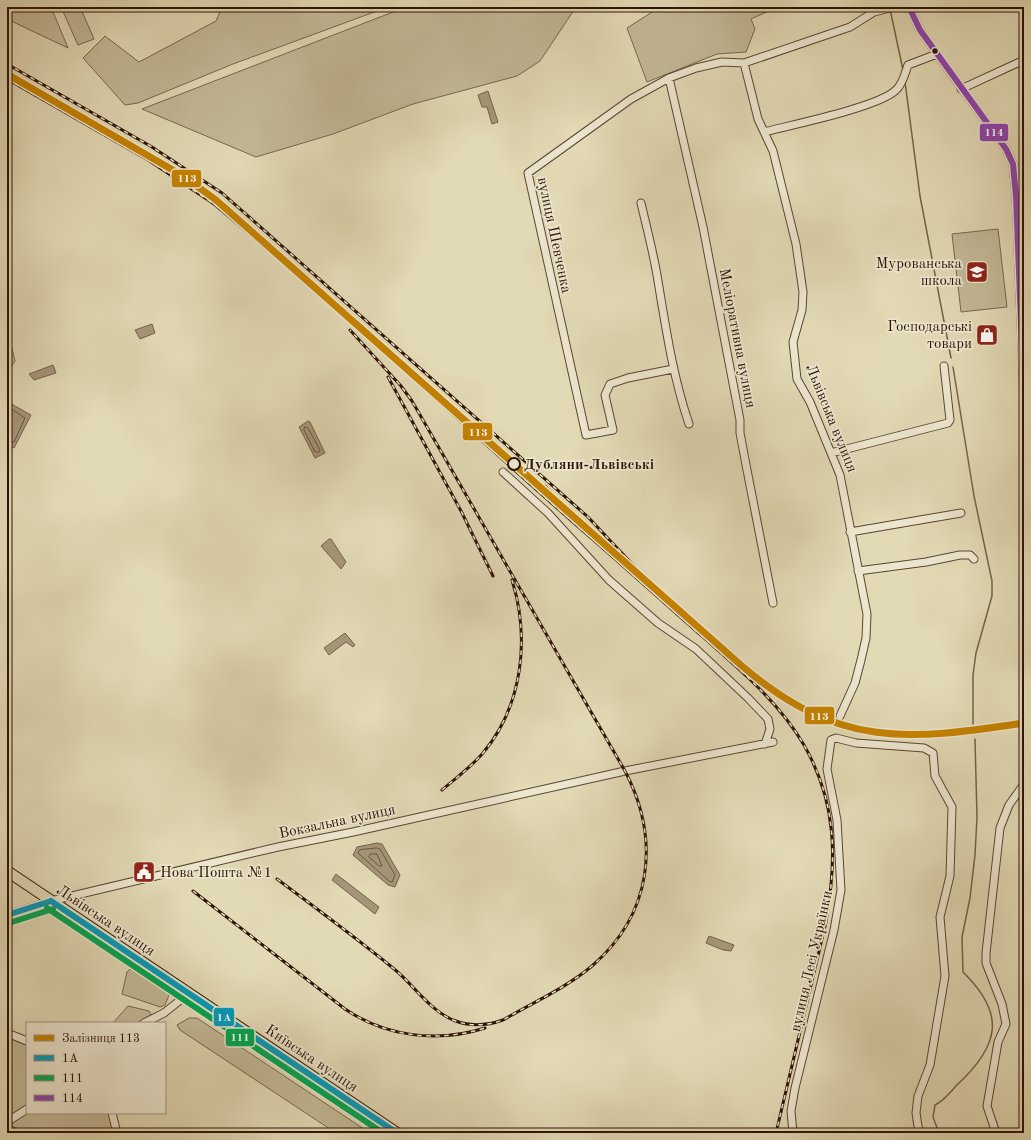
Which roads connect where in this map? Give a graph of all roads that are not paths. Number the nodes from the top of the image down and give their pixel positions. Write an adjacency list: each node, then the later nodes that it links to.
1 (894, 7): 5 (street, вулиця Шевченка)
2 (909, 7): 3 (street)
3 (937, 54): 7 (street); 8 (street)
4 (1024, 60): 7 (street)
5 (744, 63): 6 (street, вулиця Шевченка); 8 (street, Львівська вулиця)
6 (669, 78): 12 (street, вулиця Шевченка); 21 (street, Меліоративна вулиця)
7 (961, 89): 10 (street)
8 (764, 132): 15 (street, Львівська вулиця)
9 (641, 203): 12 (street)
10 (1023, 323): 13 (street)
11 (944, 366): 15 (street)
12 (673, 369): 14 (street)
13 (1024, 398)
14 (689, 424)
15 (831, 453): 18 (street, Львівська вулиця)
16 (503, 472): 24 (street)
17 (961, 513): 18 (street)
18 (850, 532): 20 (street, Львівська вулиця)
19 (974, 559): 20 (street)
20 (858, 571): 22 (street, Львівська вулиця)
21 (773, 603)
22 (840, 716)
23 (773, 742): 24 (street)
24 (765, 744): 27 (street, Вокзальна вулиця)
25 (1024, 784): 43 (street)
26 (7, 871): 27 (highway, Львівська вулиця)
27 (51, 901): 28 (street, Вокзальна вулиця); 29 (highway, Львівська вулиця)
28 (7, 915)
29 (188, 994): 30 (highway, Львівська вулиця); 31 (street)
30 (210, 1008): 40 (highway, Київська вулиця)
31 (146, 1022)
32 (7, 1033): 33 (street)
33 (26, 1041)
34 (26, 1110): 36 (street)
35 (112, 1114): 39 (street)
36 (7, 1122)
37 (7, 1128): 38 (street)
38 (16, 1133)
39 (117, 1133)
40 (397, 1133)
41 (793, 1133): 42 (street, вулиця Лесі Українки)
42 (920, 1133)
43 (996, 1133)

